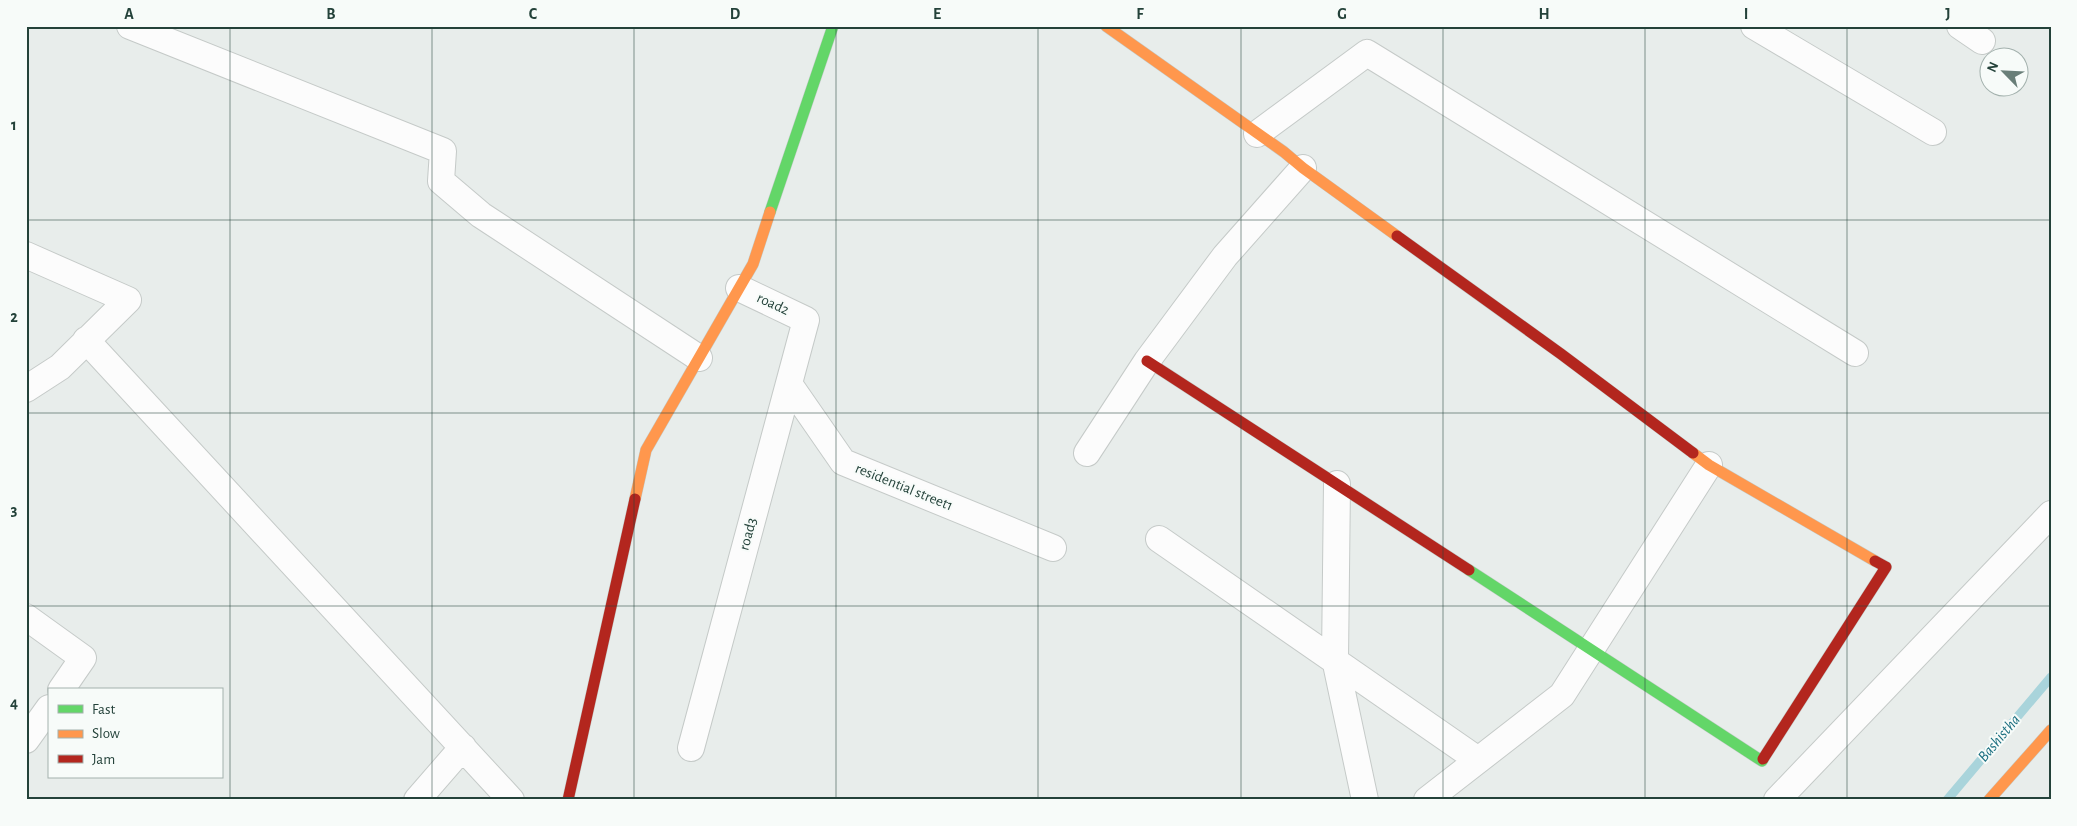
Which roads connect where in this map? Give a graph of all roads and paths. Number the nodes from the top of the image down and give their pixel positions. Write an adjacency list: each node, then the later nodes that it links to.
1 (130, 26): 15 (street)
2 (833, 26): 11 (street)
3 (1106, 26): 8 (street)
4 (1754, 26): 7 (street)
5 (1960, 26): 6 (street)
6 (1982, 41)
7 (1933, 132)
8 (1258, 134): 9 (street); 14 (street)
9 (1303, 168): 16 (street); 20 (street)
10 (26, 255): 13 (street)
11 (739, 288): 12 (street, road2); 15 (street)
12 (806, 320): 17 (street, road3)
13 (86, 340): 18 (street); 32 (street)
14 (1856, 353)
15 (699, 358): 37 (street)
16 (1147, 361): 19 (street); 21 (street)
17 (789, 384): 24 (street, residential street1); 33 (street, road3)
18 (26, 389)
19 (1087, 453)
20 (1709, 465): 26 (street); 26 (street)
21 (1337, 484): 26 (street); 27 (street)
22 (2051, 514): 40 (street)
23 (1159, 539): 27 (street)
24 (1053, 548)
25 (26, 617): 28 (street)
26 (1592, 649): 34 (street)
27 (1335, 659): 34 (street); 38 (street)
28 (62, 688)
29 (48, 709): 31 (street)
30 (2051, 730): 41 (street)
31 (26, 740)
32 (463, 747): 35 (street); 36 (street)
33 (691, 748)
34 (1478, 760): 39 (street)
35 (417, 800)
36 (511, 800)
37 (568, 800)
38 (1365, 800)
39 (1427, 800)
40 (1777, 800)
41 (1989, 800)

